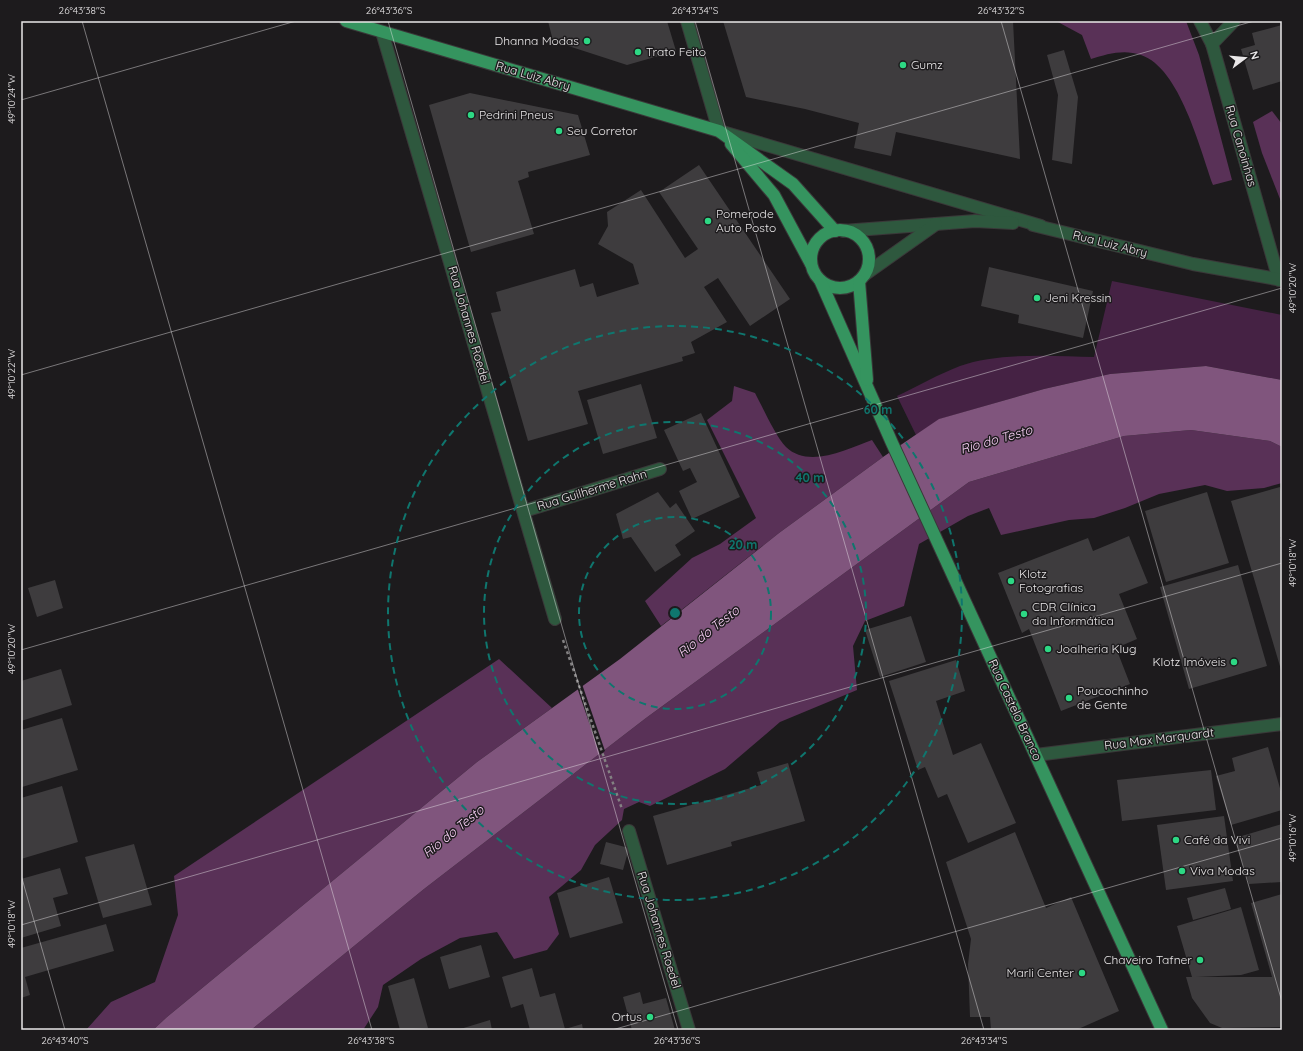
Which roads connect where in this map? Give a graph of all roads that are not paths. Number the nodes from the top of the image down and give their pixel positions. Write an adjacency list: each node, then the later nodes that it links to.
1 (346, 21): 5 (main road, Rua Luiz Abry)
2 (687, 21): 7 (street)
3 (1200, 21): 6 (street, Rua Canoinhas)
4 (1234, 21): 6 (street)
5 (382, 32): 7 (main road, Rua Luiz Abry); 17 (street, Rua Johannes Roedel)
6 (1212, 44): 14 (street, Rua Canoinhas)
7 (720, 131): 9 (street); 10 (main road, Rua Luiz Abry); 11 (main road)
8 (936, 224): 9 (street, Rua Luiz Abry); 10 (street, Rua Luiz Abry); 12 (street)
9 (1041, 226): 14 (street, Rua Luiz Abry)
10 (839, 231): 11 (main road); 12 (main road)
11 (812, 266): 13 (main road)
12 (861, 278): 13 (main road); 15 (main road, Rua Castelo Branco)
13 (820, 280): 15 (main road, Rua Castelo Branco)
14 (1281, 280)
15 (868, 391): 20 (main road, Rua Castelo Branco)
16 (660, 468): 17 (street, Rua Guilherme Rahn)
17 (524, 510): 18 (street, Rua Johannes Roedel)
18 (555, 619)
19 (1282, 724): 20 (street, Rua Max Marquardt)
20 (1036, 755): 23 (main road, Rua Castelo Branco)
21 (629, 831): 22 (street, Rua Johannes Roedel)
22 (689, 1030)
23 (1162, 1030)

